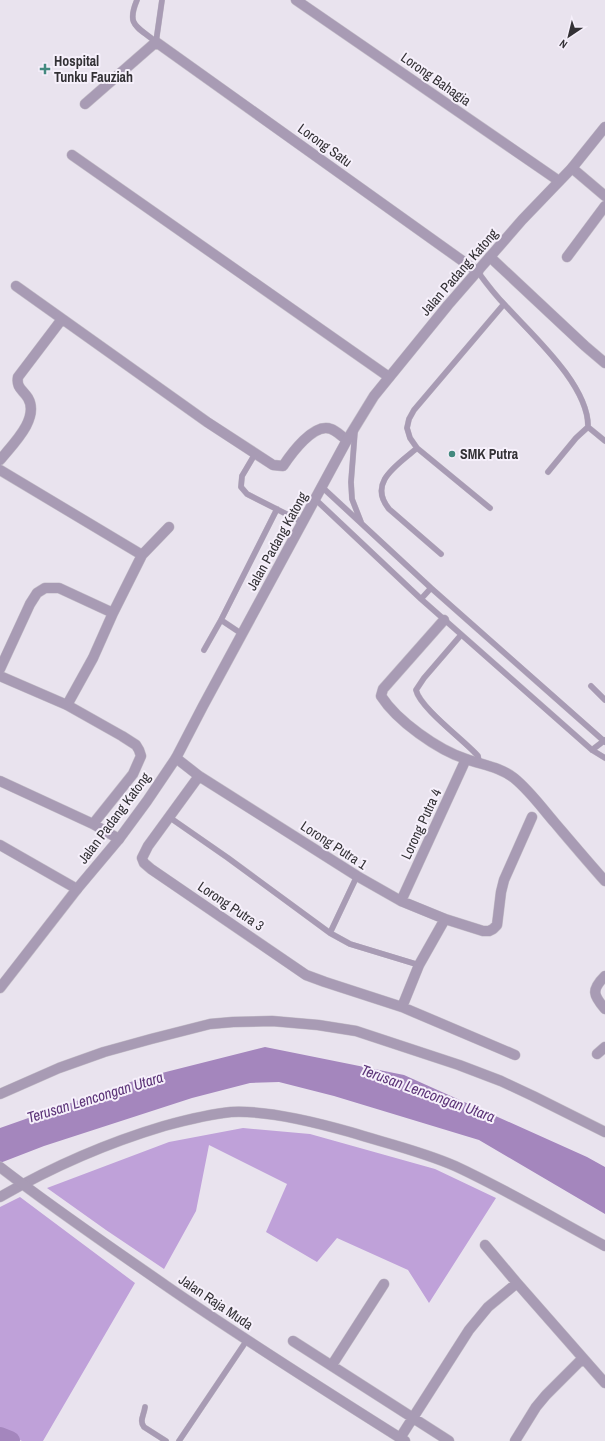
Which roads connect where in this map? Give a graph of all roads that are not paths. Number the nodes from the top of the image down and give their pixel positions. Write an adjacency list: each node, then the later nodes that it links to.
1 (137, 0): 4 (lane)
2 (162, 0): 4 (lane)
3 (296, 0): 9 (street, Lorong Bahagia)
4 (156, 42): 5 (street); 14 (street, Lorong Satu)
5 (85, 104)
6 (605, 128): 8 (street, Jalan Padang Katong)
7 (72, 155): 19 (street)
8 (572, 168): 9 (street, Jalan Padang Katong); 10 (street)
9 (559, 182): 12 (street, Jalan Padang Katong)
10 (605, 196)
11 (605, 206): 13 (street)
12 (490, 257): 14 (street, Jalan Padang Katong); 18 (street)
13 (567, 257)
14 (478, 272): 16 (lane); 19 (street, Jalan Padang Katong)
15 (16, 286): 17 (street)
16 (504, 304): 21 (lane); 24 (lane)
17 (62, 319): 25 (street); 26 (street)
18 (605, 363)
19 (389, 377): 20 (street, Jalan Padang Katong)
20 (355, 426): 22 (street, Jalan Padang Katong); 34 (lane)
21 (588, 427): 23 (lane); 28 (lane)
22 (347, 440): 25 (street); 29 (street, Jalan Padang Katong)
23 (605, 441)
24 (417, 448): 31 (lane); 36 (lane)
25 (255, 454): 32 (lane)
26 (0, 460)
27 (0, 470): 37 (street)
28 (548, 472)
29 (322, 487): 30 (street, Jalan Padang Katong); 34 (lane)
30 (315, 499): 33 (street, Jalan Padang Katong); 39 (lane)
31 (490, 508)
32 (277, 509): 33 (lane); 41 (lane)
33 (302, 522): 43 (street, Jalan Padang Katong)
34 (361, 524): 38 (lane)
35 (169, 527): 37 (street)
36 (441, 554)
37 (142, 555): 40 (street)
38 (431, 588): 39 (lane); 51 (lane)
39 (421, 600): 42 (lane)
40 (113, 613): 46 (street); 50 (street)
41 (221, 620): 43 (lane); 45 (lane)
42 (444, 620): 44 (lane); 55 (street)
43 (242, 634): 53 (street, Jalan Padang Katong)
44 (460, 635): 52 (lane); 56 (lane)
45 (204, 650)
46 (0, 670)
47 (0, 676): 50 (street)
48 (591, 686): 49 (lane)
49 (605, 700)
50 (67, 705): 61 (street)
51 (605, 740): 52 (lane)
52 (592, 750): 54 (lane)
53 (176, 758): 57 (street, Lorong Putra 1); 62 (street, Jalan Padang Katong)
54 (605, 758)
55 (466, 760): 56 (street); 67 (street, Lorong Putra 4)
56 (478, 762): 65 (street)
57 (199, 776): 59 (street, Lorong Putra 3); 64 (street, Lorong Putra 1)
58 (0, 781): 61 (street)
59 (169, 817): 69 (lane); 73 (street, Lorong Putra 3)
60 (532, 817): 68 (street, Lorong Putra 1)
61 (93, 824): 62 (street)
62 (119, 839): 66 (street, Jalan Padang Katong)
63 (0, 845): 66 (street)
64 (357, 876): 67 (street, Lorong Putra 1); 69 (lane)
65 (605, 881)
66 (77, 889): 72 (street, Jalan Padang Katong)
67 (401, 901): 68 (street, Lorong Putra 1)
68 (445, 919): 70 (street)
69 (330, 933): 70 (lane)
70 (419, 965): 73 (street)
71 (605, 976): 74 (street)
72 (0, 988)
73 (402, 1007): 77 (street, Lorong Putra 3)
74 (605, 1009)
75 (605, 1047): 76 (street)
76 (597, 1054)
77 (515, 1055)
78 (0, 1094): 79 (street)
79 (605, 1132)
80 (0, 1166): 81 (street, Jalan Raja Muda)
81 (19, 1181): 82 (street); 84 (street); 87 (street, Jalan Raja Muda)
82 (0, 1197)
83 (485, 1245): 85 (street)
84 (605, 1246)
85 (517, 1283): 89 (street); 93 (street)
86 (384, 1284): 90 (street)
87 (247, 1340): 94 (street, Jalan Raja Muda); 96 (lane)
88 (293, 1340): 90 (street)
89 (583, 1358): 91 (street); 98 (street)
90 (332, 1365): 93 (street)
91 (605, 1383)
92 (145, 1407): 95 (lane)
93 (413, 1418): 94 (street); 97 (street)
94 (403, 1439)
95 (166, 1441)
96 (179, 1441)
97 (449, 1441)
98 (515, 1441)

